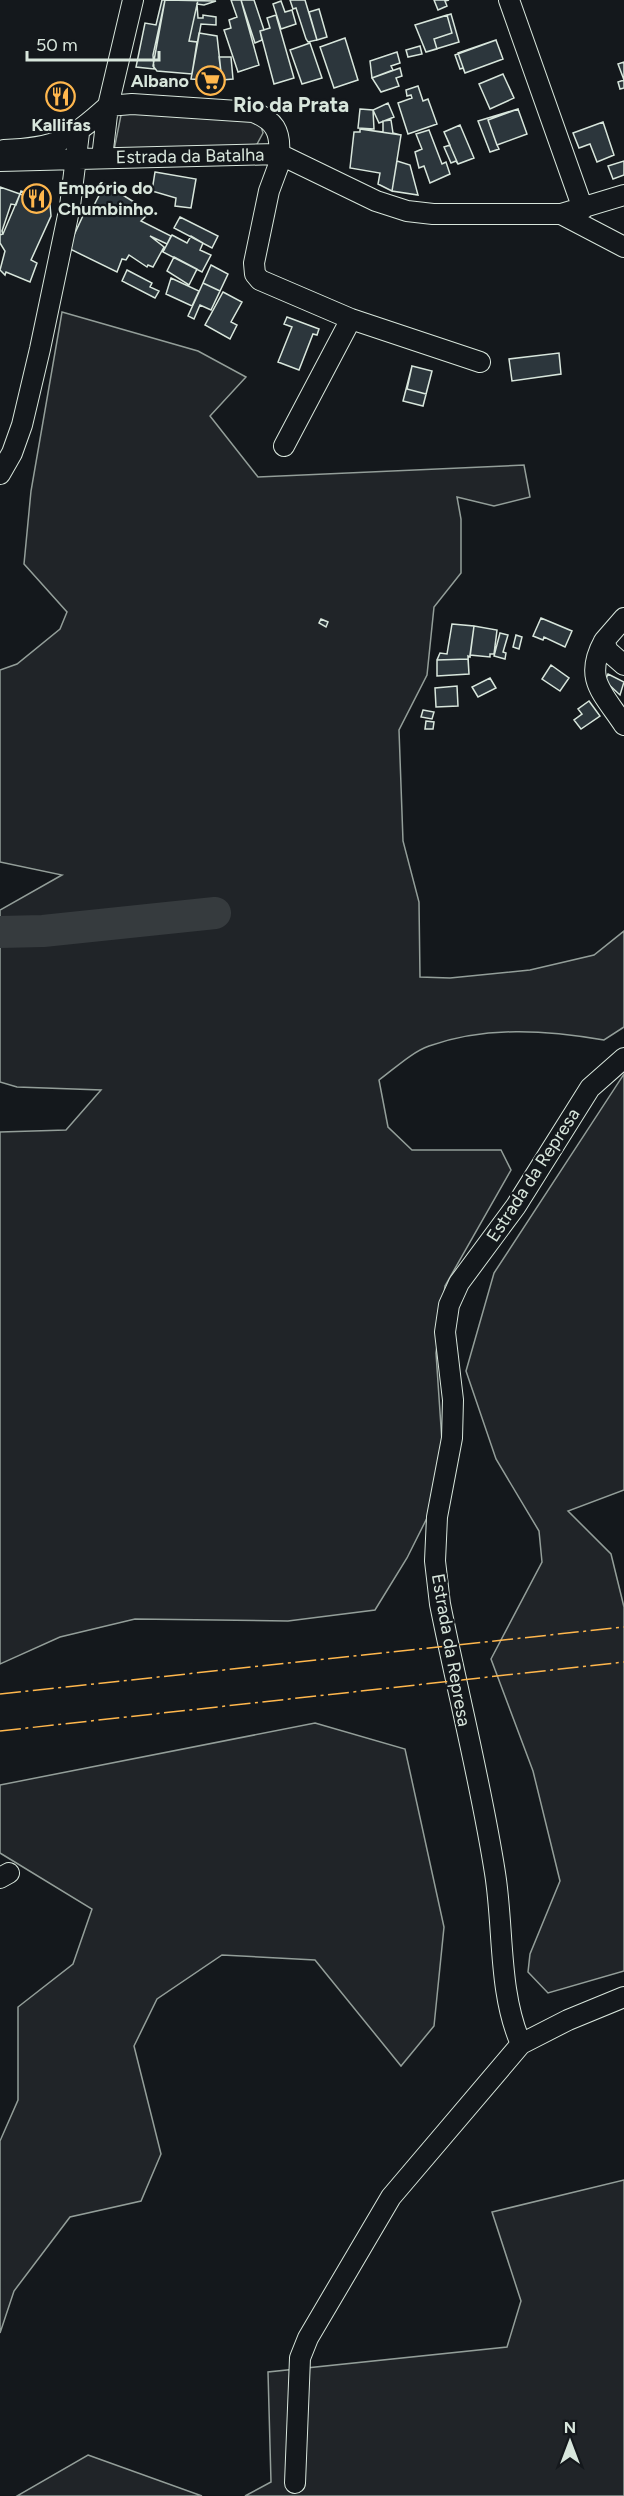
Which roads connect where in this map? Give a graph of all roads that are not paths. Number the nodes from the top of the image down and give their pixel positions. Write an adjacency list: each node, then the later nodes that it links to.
1 (134, 0): 3 (street)
2 (509, 0): 11 (street)
3 (108, 106): 4 (street); 6 (street, Estrada da Batalha); 7 (street)
4 (79, 133): 5 (street); 8 (street)
5 (0, 150)
6 (280, 155): 7 (street, Estrada da Batalha); 12 (street, Estrada da Batalha); 14 (street)
7 (102, 158): 8 (street, Estrada da Batalha)
8 (75, 160): 9 (street, Estrada da Batalha); 17 (street)
9 (0, 161)
10 (624, 195): 11 (street, Estrada da Batalha)
11 (583, 209): 12 (street, Estrada da Batalha)
12 (561, 214): 13 (street, Estrada da Batalha)
13 (624, 247)
14 (351, 319): 15 (street); 16 (street)
15 (480, 362)
16 (285, 446)
17 (0, 474)
18 (624, 618): 19 (street)
19 (604, 641): 20 (street); 21 (street)
20 (624, 665)
21 (624, 725)
22 (624, 1058): 24 (street, Estrada da Represa)
23 (624, 1997): 24 (street)
24 (521, 2044): 25 (street)
25 (295, 2483)

